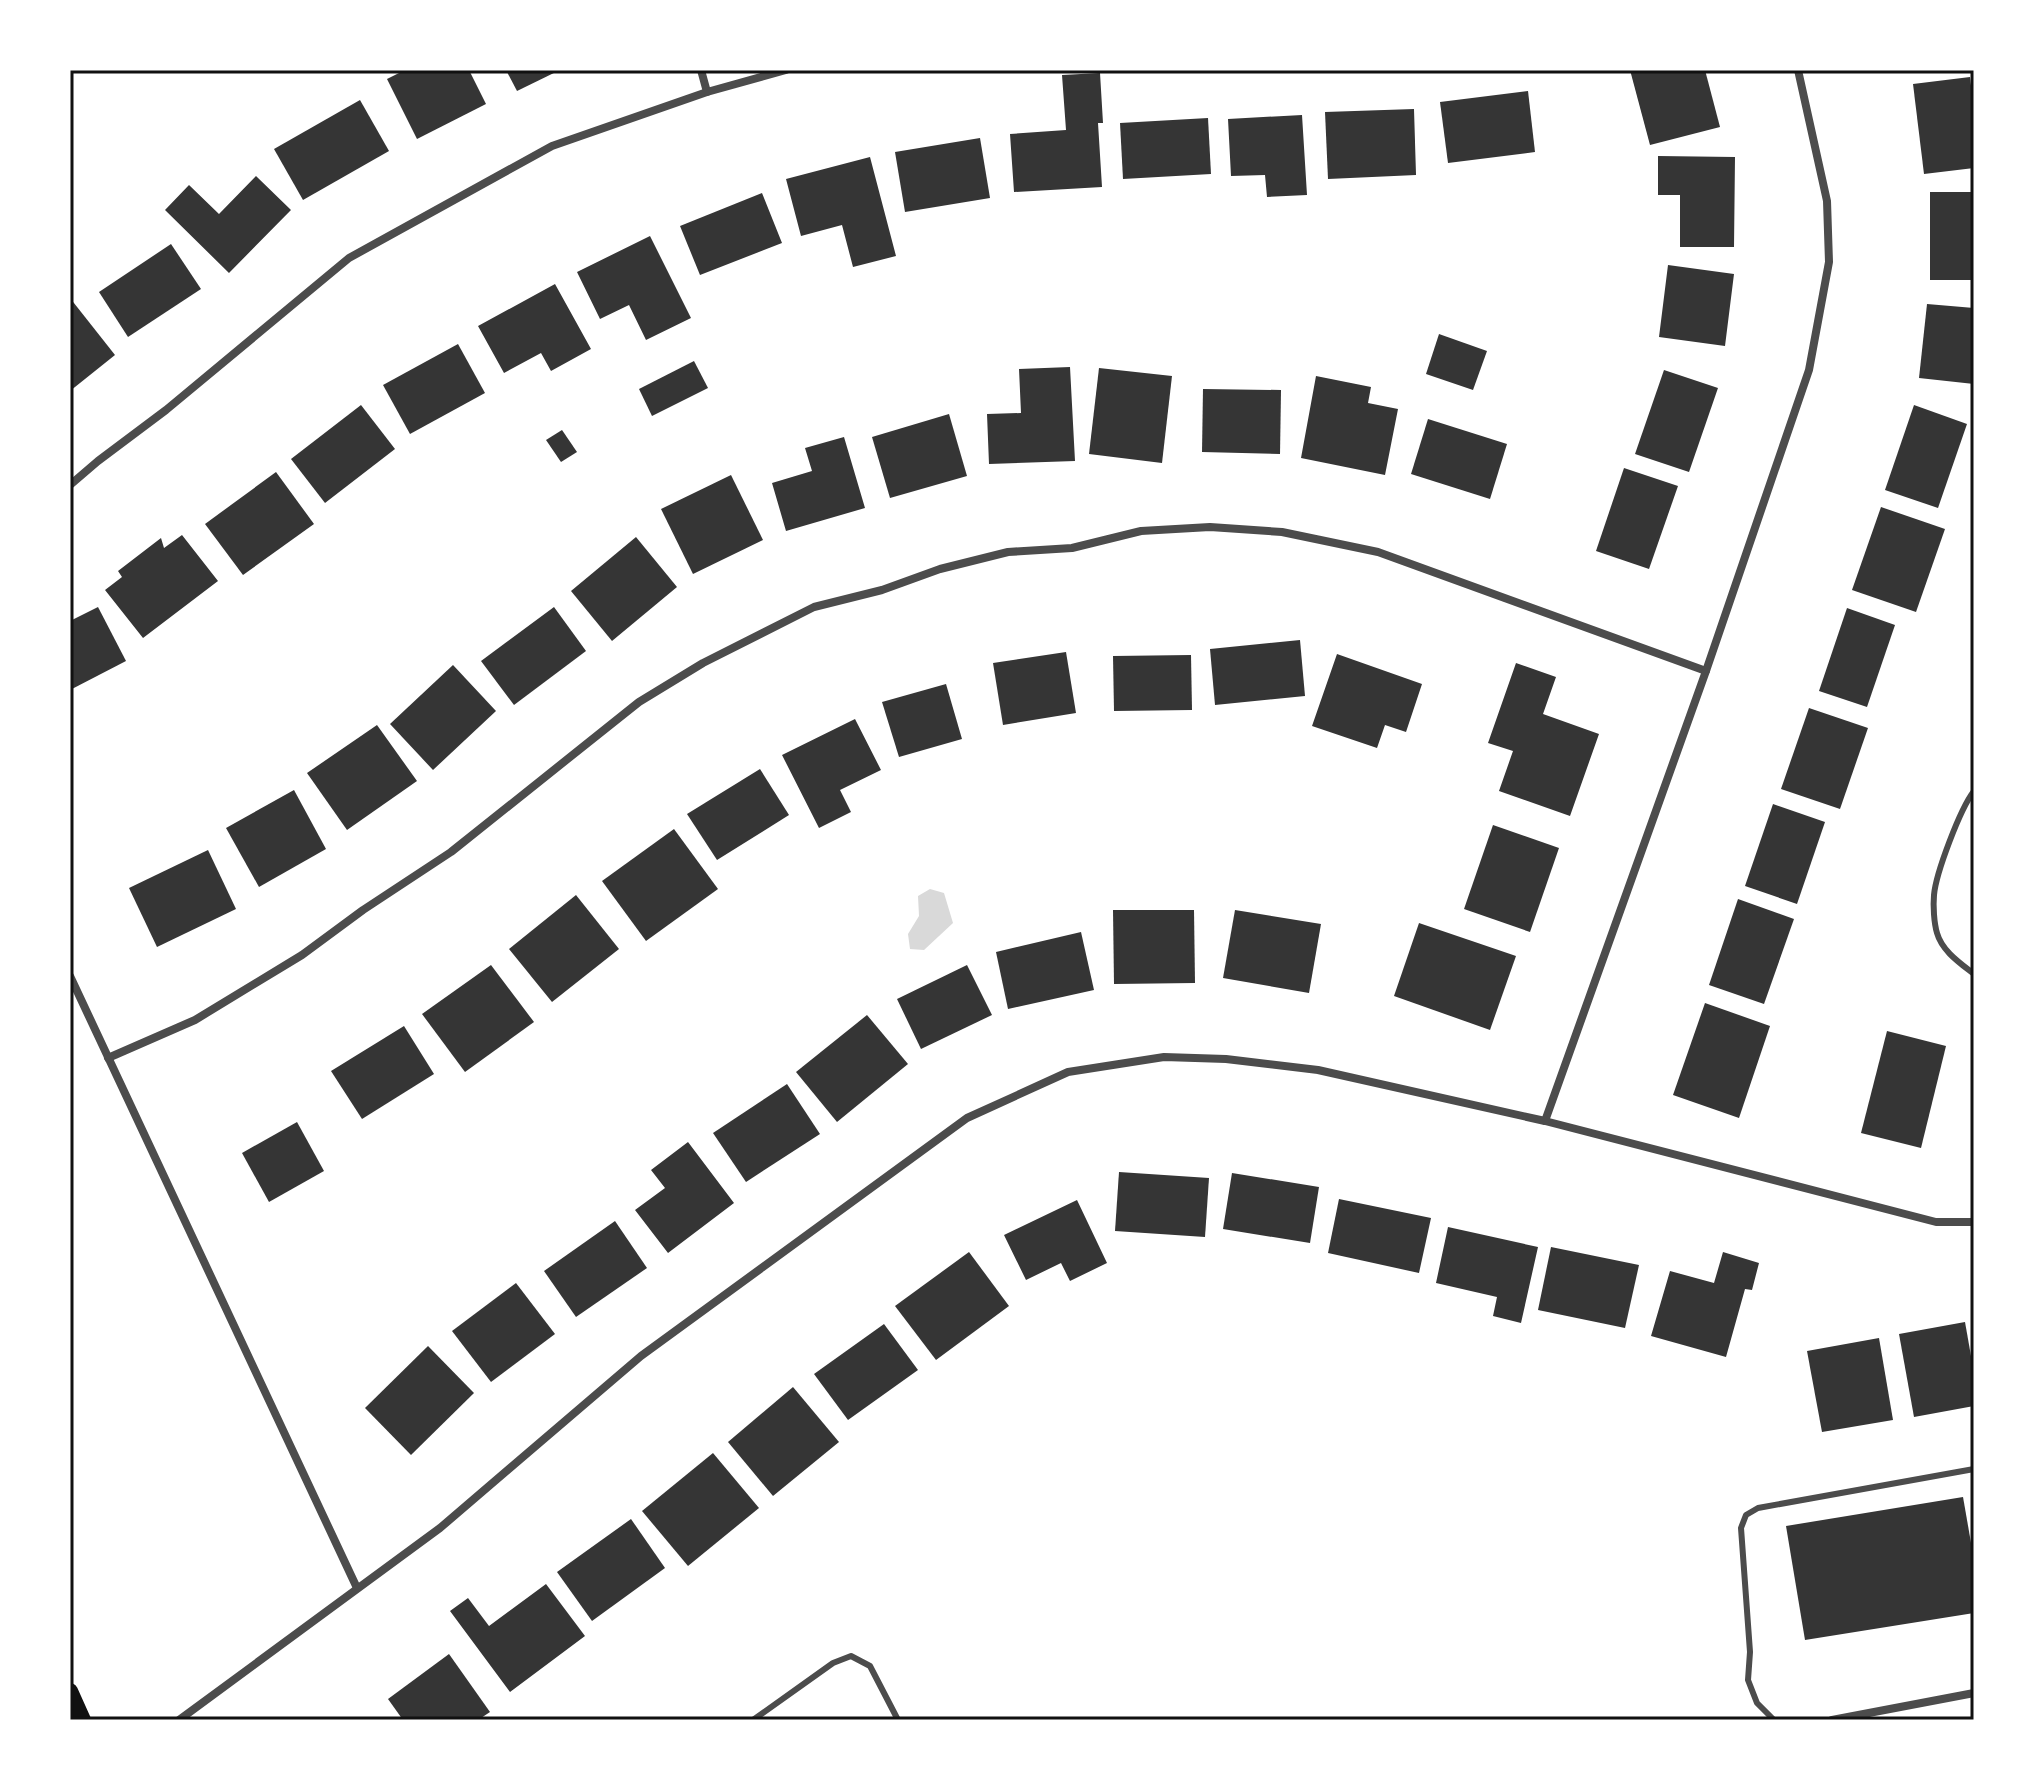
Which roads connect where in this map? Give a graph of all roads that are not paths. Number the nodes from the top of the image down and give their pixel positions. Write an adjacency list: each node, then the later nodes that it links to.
1 (701, 70): 4 (street)
2 (786, 70): 4 (street)
3 (1798, 70): 6 (street)
4 (707, 92): 5 (street)
5 (70, 485)
6 (1706, 671): 10 (street); 11 (street)
7 (1974, 791): 8 (lane)
8 (1974, 974)
9 (70, 976): 10 (street)
10 (108, 1058): 14 (street)
11 (1545, 1121): 12 (street); 14 (street)
12 (1974, 1222)
13 (1974, 1469): 21 (lane)
14 (357, 1588): 18 (street)
15 (70, 1691): 17 (main road)
16 (1974, 1693): 22 (street)
17 (83, 1720)
18 (179, 1720)
19 (753, 1720): 20 (lane)
20 (898, 1720)
21 (1774, 1720)
22 (1832, 1720)

